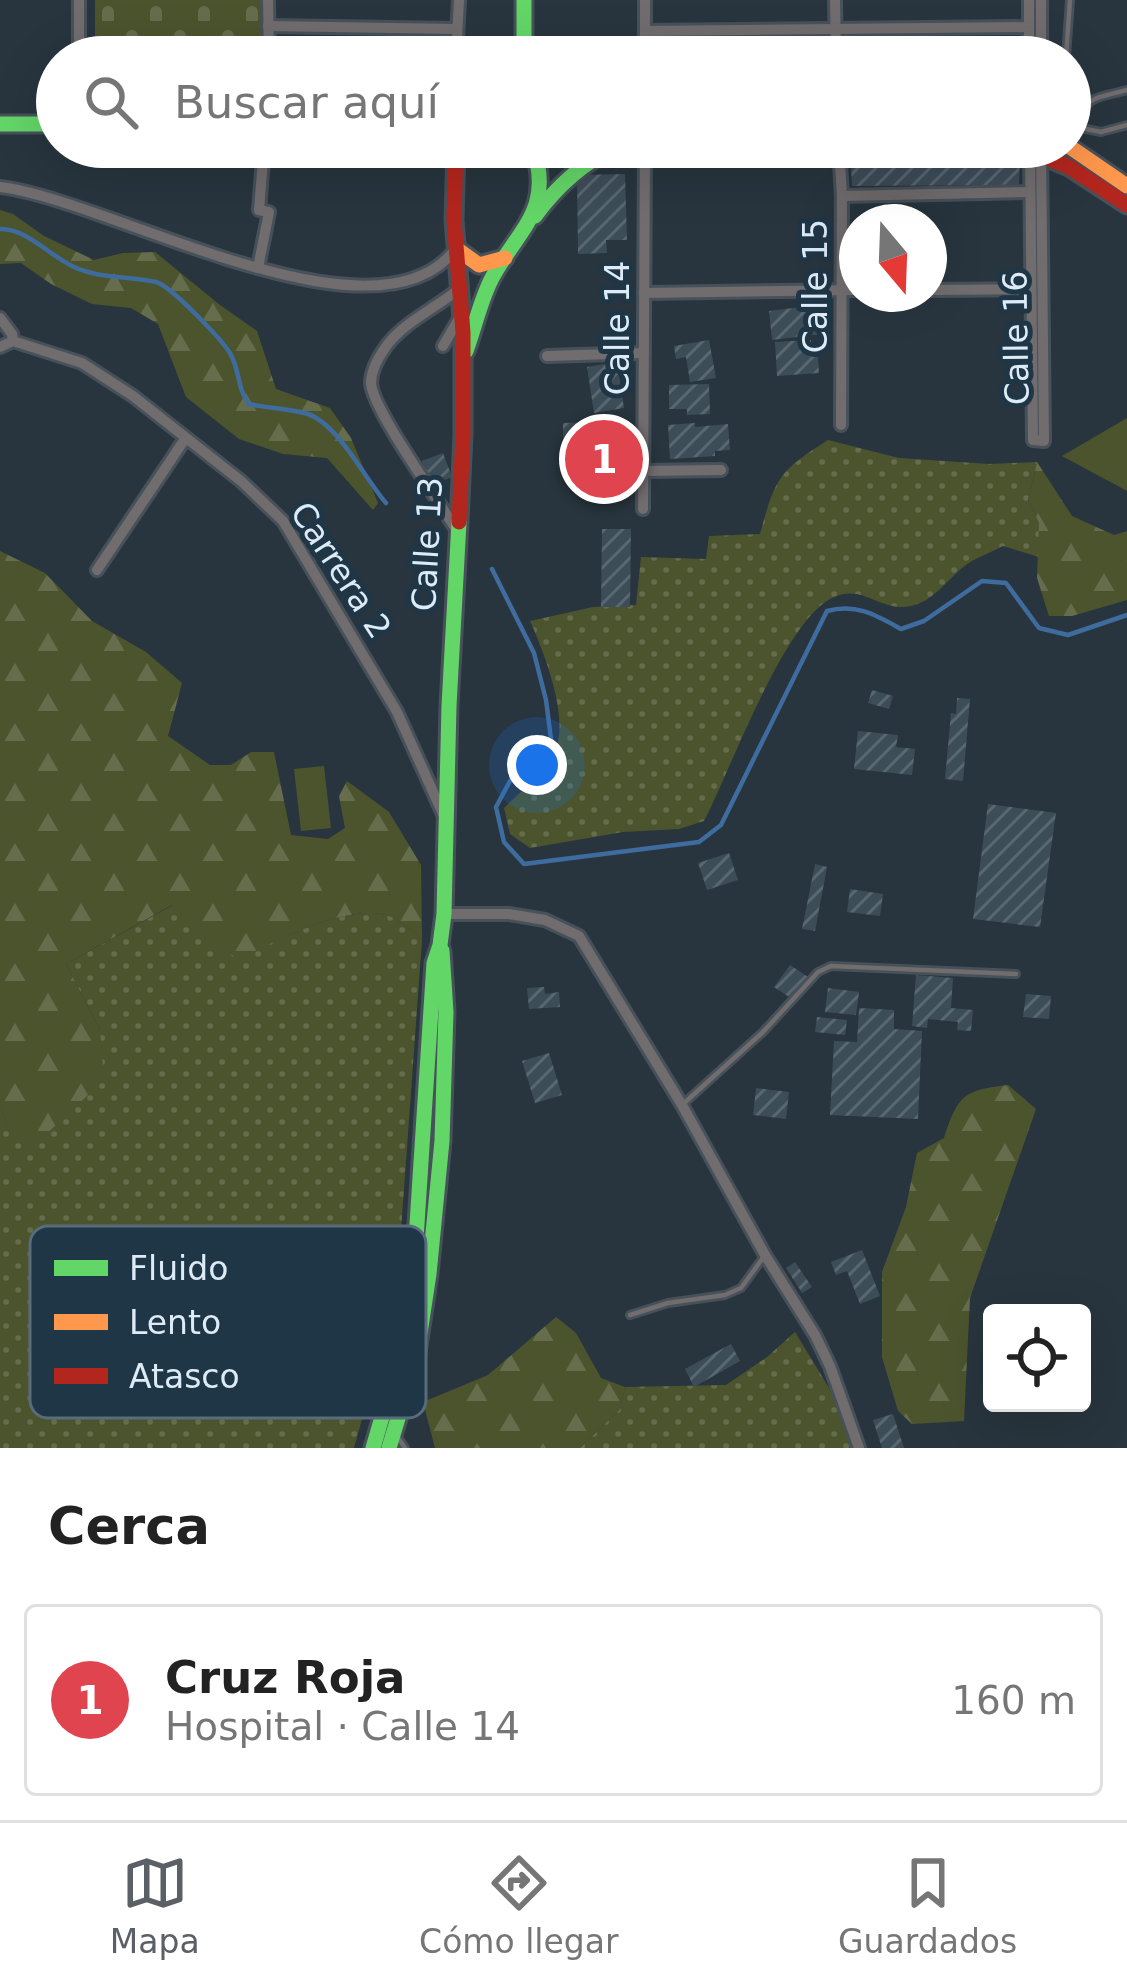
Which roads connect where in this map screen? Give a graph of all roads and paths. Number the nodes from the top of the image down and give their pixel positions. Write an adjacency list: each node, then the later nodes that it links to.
1 (79, 0): 15 (street)
2 (268, 0): 10 (street)
3 (459, 0): 13 (street)
4 (524, 0): 18 (main road)
5 (645, 0): 14 (street)
6 (835, 0): 11 (street)
7 (1029, 0): 12 (street)
8 (1040, 0): 22 (street)
9 (1070, 0): 23 (lane)
10 (268, 26): 13 (street); 16 (street)
11 (835, 27): 12 (street); 14 (street); 20 (street)
12 (1029, 27): 21 (street)
13 (456, 29): 17 (street)
14 (645, 31): 19 (street)
15 (79, 36)
16 (268, 36)
17 (454, 36)
18 (524, 36)
19 (645, 36)
20 (835, 36)
21 (1029, 36)
22 (1041, 36)
23 (1067, 36)
24 (1127, 90): 25 (lane)
25 (1091, 100)
26 (0, 124): 27 (main road)
27 (36, 124)
28 (1127, 125): 29 (lane)
29 (1091, 130)
30 (1091, 166): 42 (main road)
31 (262, 168): 48 (street)
32 (455, 168): 46 (main road, Calle 13)
33 (540, 168): 45 (main road)
34 (579, 168): 45 (main road)
35 (645, 168): 53 (street, Calle 14)
36 (840, 168): 43 (street, Calle 15)
37 (1032, 168): 41 (street, Calle 16)
38 (1034, 168): 49 (street, Calle 16)
39 (1071, 168): 42 (main road)
40 (0, 187): 48 (street)
41 (1030, 192): 43 (street); 49 (street, Calle 16)
42 (1123, 195)
43 (842, 196): 44 (street, Calle 15)
44 (842, 204)
45 (526, 228): 47 (main road)
46 (456, 248): 47 (main road); 48 (street); 50 (main road, Calle 13)
47 (505, 258): 62 (main road)
48 (258, 268)
49 (1031, 289): 52 (street)
50 (459, 290): 55 (main road, Calle 13); 68 (street)
51 (839, 290): 53 (street)
52 (947, 290)
53 (644, 292): 60 (street, Calle 14)
54 (843, 312): 63 (street, Calle 15)
55 (461, 314): 58 (street); 62 (main road, Calle 13)
56 (0, 319): 57 (street)
57 (13, 341): 59 (street); 64 (street, Carrera 2)
58 (443, 346)
59 (0, 347)
60 (644, 353): 61 (street); 66 (street, Calle 14)
61 (547, 356)
62 (464, 357): 68 (main road, Calle 13)
63 (841, 424)
64 (185, 439): 69 (street); 70 (street, Carrera 2)
65 (721, 470): 66 (street)
66 (644, 471): 67 (street, Calle 14)
67 (643, 508)
68 (458, 534): 70 (main road, Calle 13)
69 (97, 569)
70 (447, 822): 71 (main road, Calle 13)
71 (444, 914): 72 (main road, Calle 13); 74 (street)
72 (440, 945): 75 (main road); 77 (main road)
73 (1016, 974): 74 (lane)
74 (682, 1105): 76 (street)
75 (417, 1226)
76 (765, 1255): 78 (lane); 83 (street)
77 (426, 1279)
78 (630, 1315)
79 (382, 1418): 81 (main road)
80 (391, 1440): 82 (lane)
81 (373, 1448)
82 (405, 1448)
83 (859, 1448)

